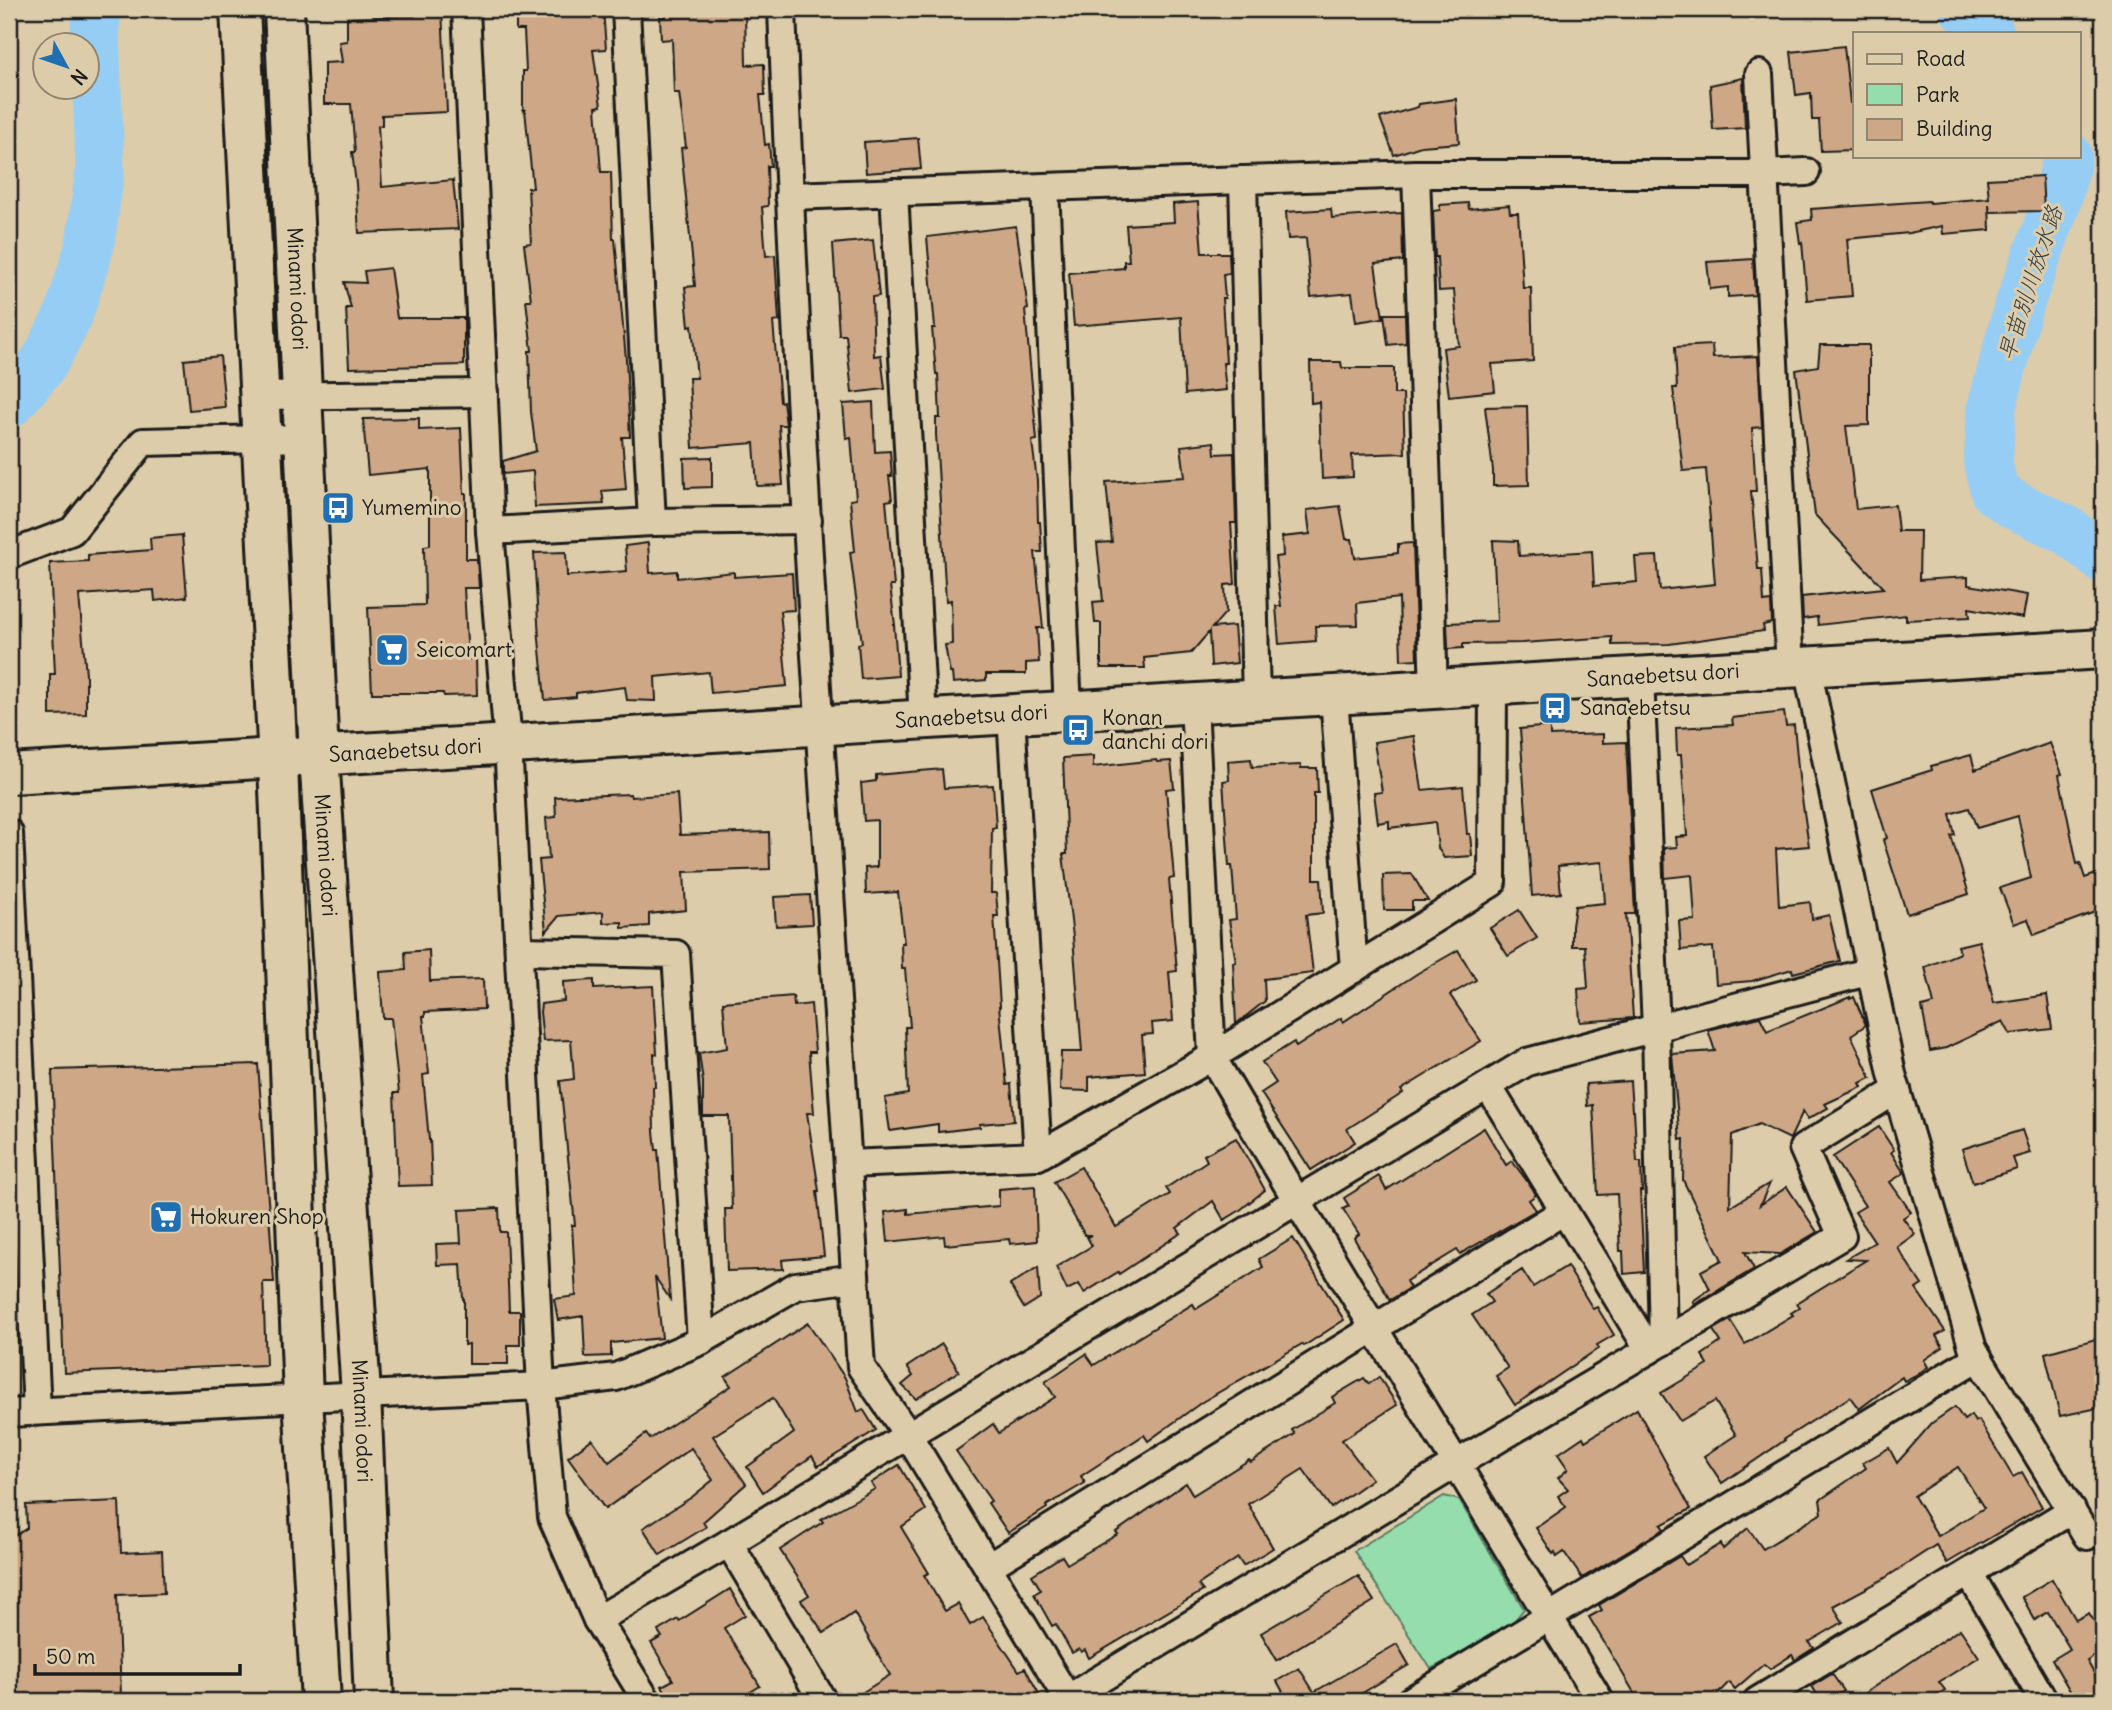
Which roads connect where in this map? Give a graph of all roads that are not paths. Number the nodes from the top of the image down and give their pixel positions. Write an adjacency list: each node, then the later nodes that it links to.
1 (240, 9): 15 (main road, Minami odori)
2 (284, 9): 16 (main road, Minami odori)
3 (466, 9): 14 (street)
4 (626, 9): 20 (street)
5 (782, 9): 13 (street)
6 (1759, 74): 9 (street)
7 (1806, 172): 9 (street)
8 (1416, 174): 9 (street); 10 (street); 27 (street)
9 (1764, 174): 24 (street)
10 (1243, 180): 11 (street); 29 (street)
11 (1045, 187): 12 (street); 31 (street)
12 (894, 192): 13 (street); 33 (street)
13 (789, 196): 19 (street)
14 (484, 393): 16 (street); 21 (street)
15 (260, 396): 16 (street); 18 (main road, Minami odori)
16 (302, 396): 17 (main road, Minami odori)
17 (304, 438): 18 (street); 36 (main road, Minami odori)
18 (262, 439): 22 (street); 37 (main road, Minami odori)
19 (808, 520): 20 (street); 34 (street)
20 (652, 522): 21 (street)
21 (490, 531): 35 (street)
22 (9, 555)
23 (2103, 649): 24 (main road, Sanaebetsu dori)
24 (1799, 668): 25 (main road, Sanaebetsu dori); 42 (street)
25 (1640, 677): 26 (main road, Sanaebetsu dori); 44 (street)
26 (1493, 686): 27 (main road, Sanaebetsu dori); 41 (street)
27 (1434, 690): 28 (main road, Sanaebetsu dori)
28 (1334, 696): 29 (main road, Sanaebetsu dori); 41 (street)
29 (1256, 700): 30 (main road, Sanaebetsu dori)
30 (1194, 704): 31 (main road, Sanaebetsu dori); 45 (street)
31 (1068, 711): 32 (main road, Sanaebetsu dori)
32 (1010, 715): 33 (main road, Sanaebetsu dori); 48 (street)
33 (923, 720): 34 (main road, Sanaebetsu dori)
34 (820, 726): 35 (main road, Sanaebetsu dori); 49 (street)
35 (508, 743): 36 (main road, Sanaebetsu dori); 40 (street)
36 (319, 756): 37 (main road, Sanaebetsu dori); 59 (main road, Minami odori)
37 (278, 758): 38 (main road, Sanaebetsu dori); 60 (main road, Minami odori)
38 (9, 774)
39 (9, 832): 43 (street)
40 (520, 951): 55 (street); 58 (street)
41 (1353, 969): 45 (street)
42 (1871, 971): 44 (street); 47 (street)
43 (13, 999): 51 (street)
44 (1656, 1028): 46 (street); 56 (street)
45 (1212, 1057): 48 (street); 50 (street)
46 (1488, 1086): 50 (street); 52 (street)
47 (1897, 1090): 56 (street); 57 (street)
48 (1038, 1156): 49 (street)
49 (848, 1164): 53 (street)
50 (1297, 1201): 54 (street); 63 (street)
51 (18, 1206): 61 (street)
52 (1564, 1211): 54 (street); 56 (street)
53 (855, 1278): 55 (street); 63 (street)
54 (1374, 1328): 64 (street); 68 (street)
55 (701, 1341): 58 (street)
56 (1656, 1346): 64 (street)
57 (1978, 1357): 65 (street); 70 (street)
58 (541, 1386): 59 (street); 71 (street)
59 (361, 1394): 60 (street); 74 (main road, Minami odori)
60 (303, 1398): 61 (street); 73 (main road, Minami odori)
61 (37, 1411): 62 (street)
62 (9, 1413)
63 (908, 1435): 67 (street); 68 (street)
64 (1456, 1464): 70 (street); 72 (street)
65 (2072, 1510): 66 (street); 69 (street)
66 (2087, 1536)
67 (729, 1543): 71 (street); 76 (street)
68 (988, 1567): 72 (street)
69 (1969, 1573): 79 (street); 80 (street)
70 (1549, 1617): 77 (street); 78 (street)
71 (597, 1620): 75 (street)
72 (1068, 1700)
73 (321, 1701)
74 (374, 1701)
75 (647, 1701)
76 (823, 1701)
77 (1410, 1701)
78 (1600, 1701)
79 (1757, 1701)
80 (2044, 1701)

